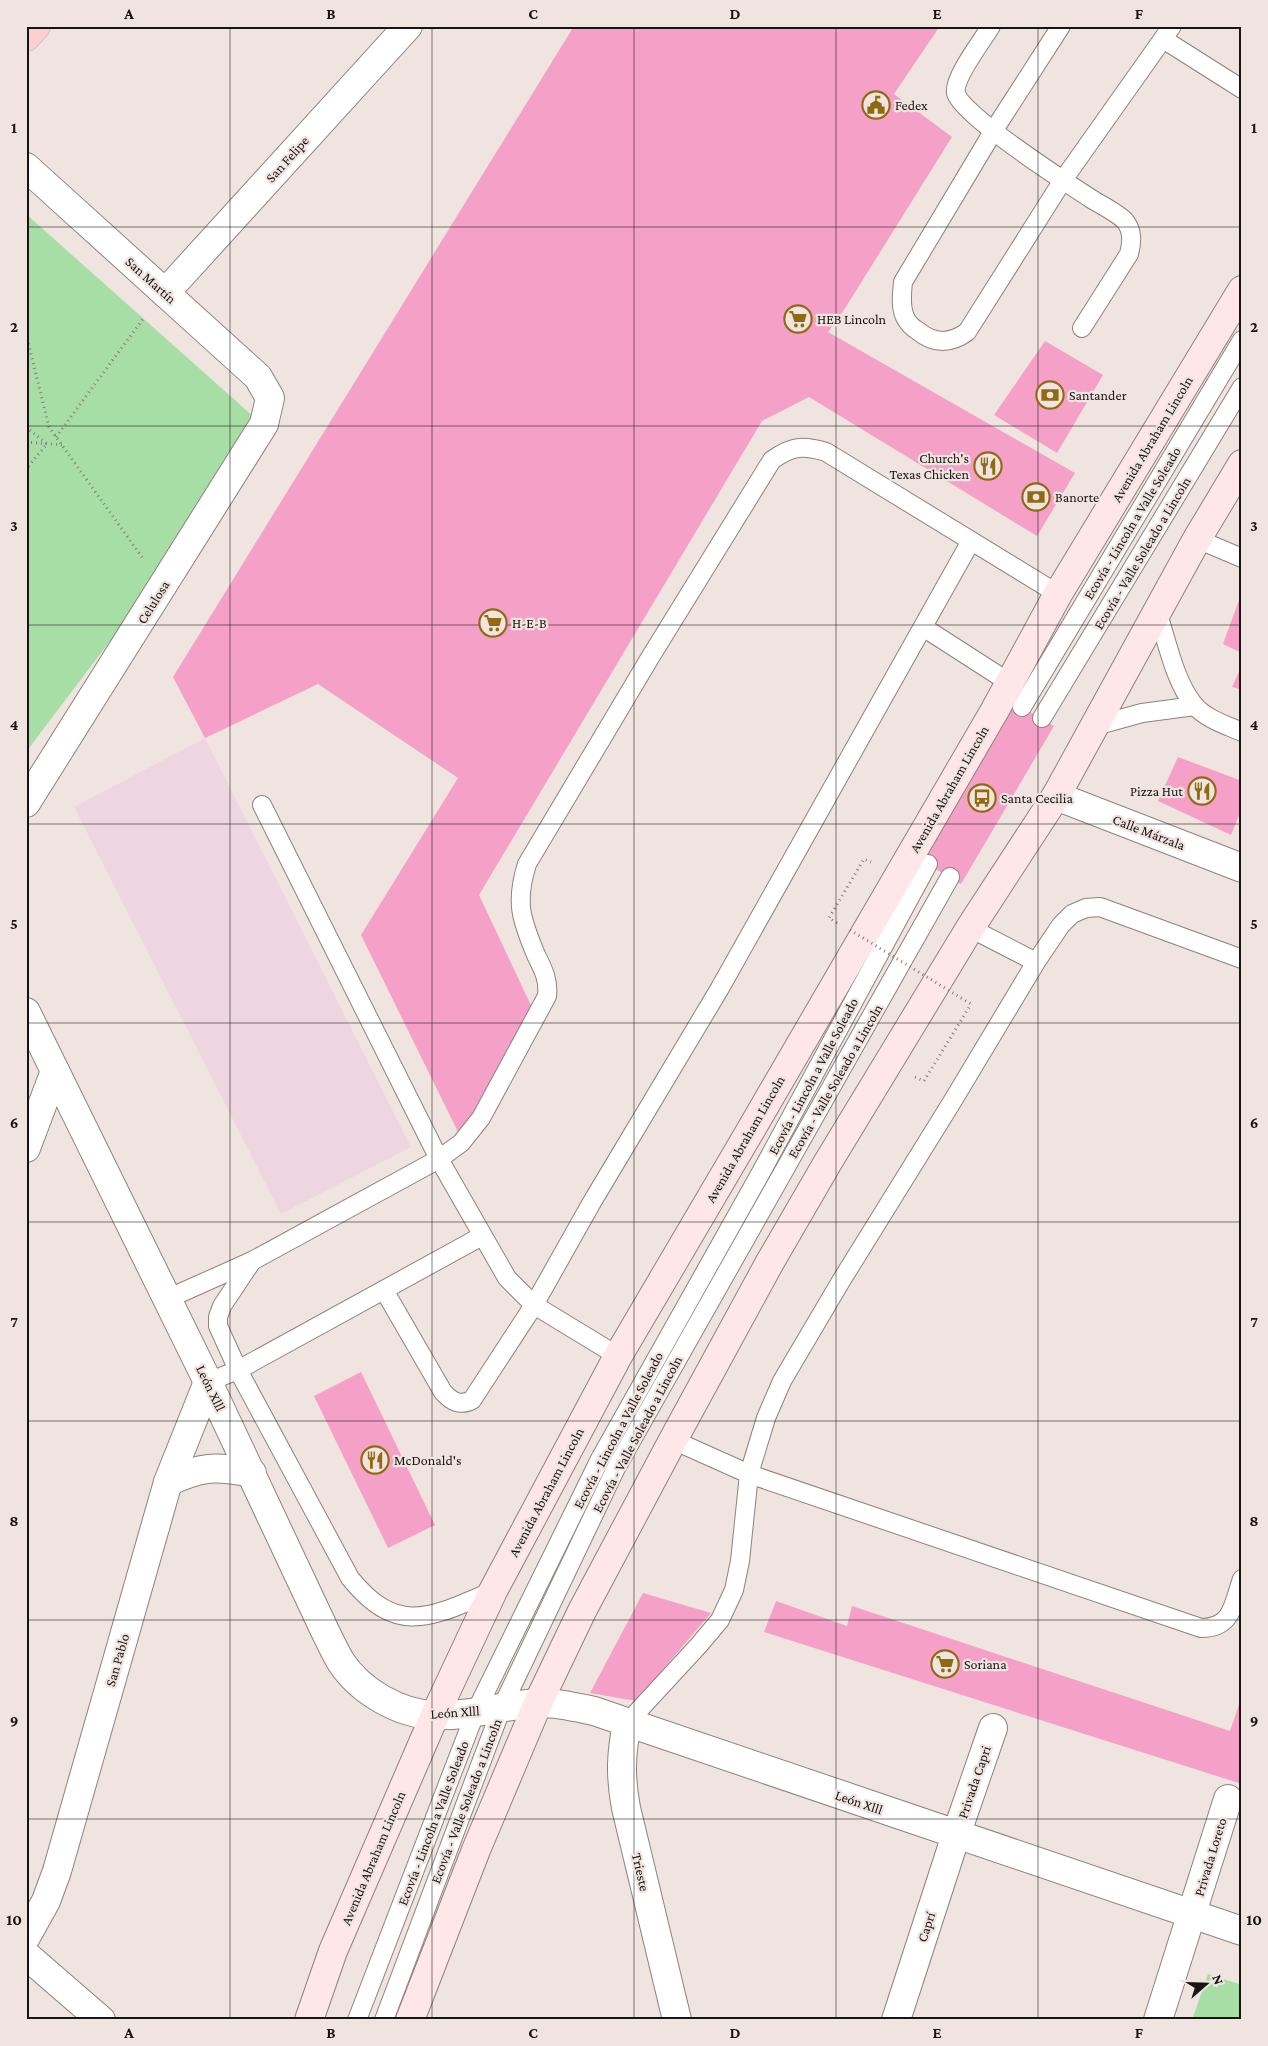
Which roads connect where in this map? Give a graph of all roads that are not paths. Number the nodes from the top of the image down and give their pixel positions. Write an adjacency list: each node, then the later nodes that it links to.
1 (36, 26): 6 (main road)
2 (408, 26): 12 (street, San Felipe)
3 (991, 26): 8 (lane)
4 (1061, 26): 8 (lane)
5 (1168, 33): 7 (lane); 10 (lane)
6 (26, 37)
7 (1242, 89)
8 (994, 130): 10 (lane); 10 (lane)
9 (26, 167): 12 (street, San Martín)
10 (1063, 180): 13 (lane)
11 (1242, 290): 21 (main road, Avenida Abraham Lincoln)
12 (165, 293): 16 (street, San Martín)
13 (1082, 328)
14 (1242, 340): 24 (lane, Ecovía - Lincoln a Valle Soleado)
15 (1242, 387): 26 (lane, Ecovía - Valle Soleado a Lincoln)
16 (270, 398): 30 (street, Celulosa)
17 (1242, 464): 18 (main road)
18 (1197, 539): 20 (lane); 22 (main road)
19 (971, 541): 21 (lane); 23 (lane); 41 (lane)
20 (1242, 558)
21 (1058, 594): 24 (main road, Avenida Abraham Lincoln)
22 (1157, 611): 25 (lane); 27 (main road)
23 (923, 627): 24 (lane); 46 (lane)
24 (1016, 695): 47 (main road, Avenida Abraham Lincoln)
25 (1195, 706): 27 (lane); 28 (lane)
26 (1042, 718)
27 (1095, 726): 29 (main road)
28 (1242, 732)
29 (1056, 796): 33 (street, Calle Márzala); 35 (main road)
30 (26, 802)
31 (262, 805): 41 (lane)
32 (928, 864): 57 (lane, Ecovía - Lincoln a Valle Soleado)
33 (1242, 868)
34 (950, 877): 57 (lane, Ecovía - Valle Soleado a Lincoln)
35 (970, 928): 37 (lane); 50 (main road)
36 (1242, 959): 37 (lane)
37 (1036, 962): 52 (lane)
38 (26, 1012): 39 (street, León Xlll)
39 (54, 1071): 40 (street); 45 (street, León Xlll)
40 (26, 1148)
41 (439, 1159): 42 (lane); 43 (lane)
42 (482, 1236): 44 (lane); 46 (lane)
43 (252, 1261): 45 (lane); 48 (lane)
44 (384, 1290): 46 (lane); 48 (lane)
45 (167, 1299): 49 (street, León Xlll)
46 (534, 1306): 47 (lane)
47 (618, 1356): 55 (main road, Avenida Abraham Lincoln)
48 (238, 1370): 49 (lane); 55 (lane)
49 (208, 1382): 51 (street, León Xlll); 53 (street, San Pablo)
50 (673, 1440): 52 (lane); 56 (main road)
51 (252, 1473): 53 (street); 58 (street, León Xlll)
52 (749, 1474): 54 (lane); 59 (lane)
53 (168, 1482): 65 (street, San Pablo)
54 (1242, 1579)
55 (493, 1591): 58 (main road, Avenida Abraham Lincoln)
56 (538, 1703): 57 (street, León Xlll); 59 (street, León Xlll); 71 (main road)
57 (489, 1709): 58 (street, León Xlll); 69 (lane, Ecovía - Lincoln a Valle Soleado); 70 (lane, Ecovía - Valle Soleado a Lincoln)
58 (435, 1715): 68 (main road, Avenida Abraham Lincoln)
59 (627, 1723): 62 (street, León Xlll); 72 (street, Trieste)
60 (993, 1728): 62 (street, Privada Capri)
61 (1228, 1798): 63 (street, Privada Loreto)
62 (956, 1835): 63 (street, León Xlll); 73 (street, Caprí)
63 (1192, 1915): 64 (street, León Xlll); 74 (street, Privada Loreto)
64 (1242, 1931)
65 (26, 1937)
66 (26, 1955): 67 (street)
67 (101, 2020)
68 (309, 2020)
69 (357, 2020)
70 (384, 2020)
71 (410, 2020)
72 (677, 2020)
73 (896, 2020)
74 (1158, 2020)

